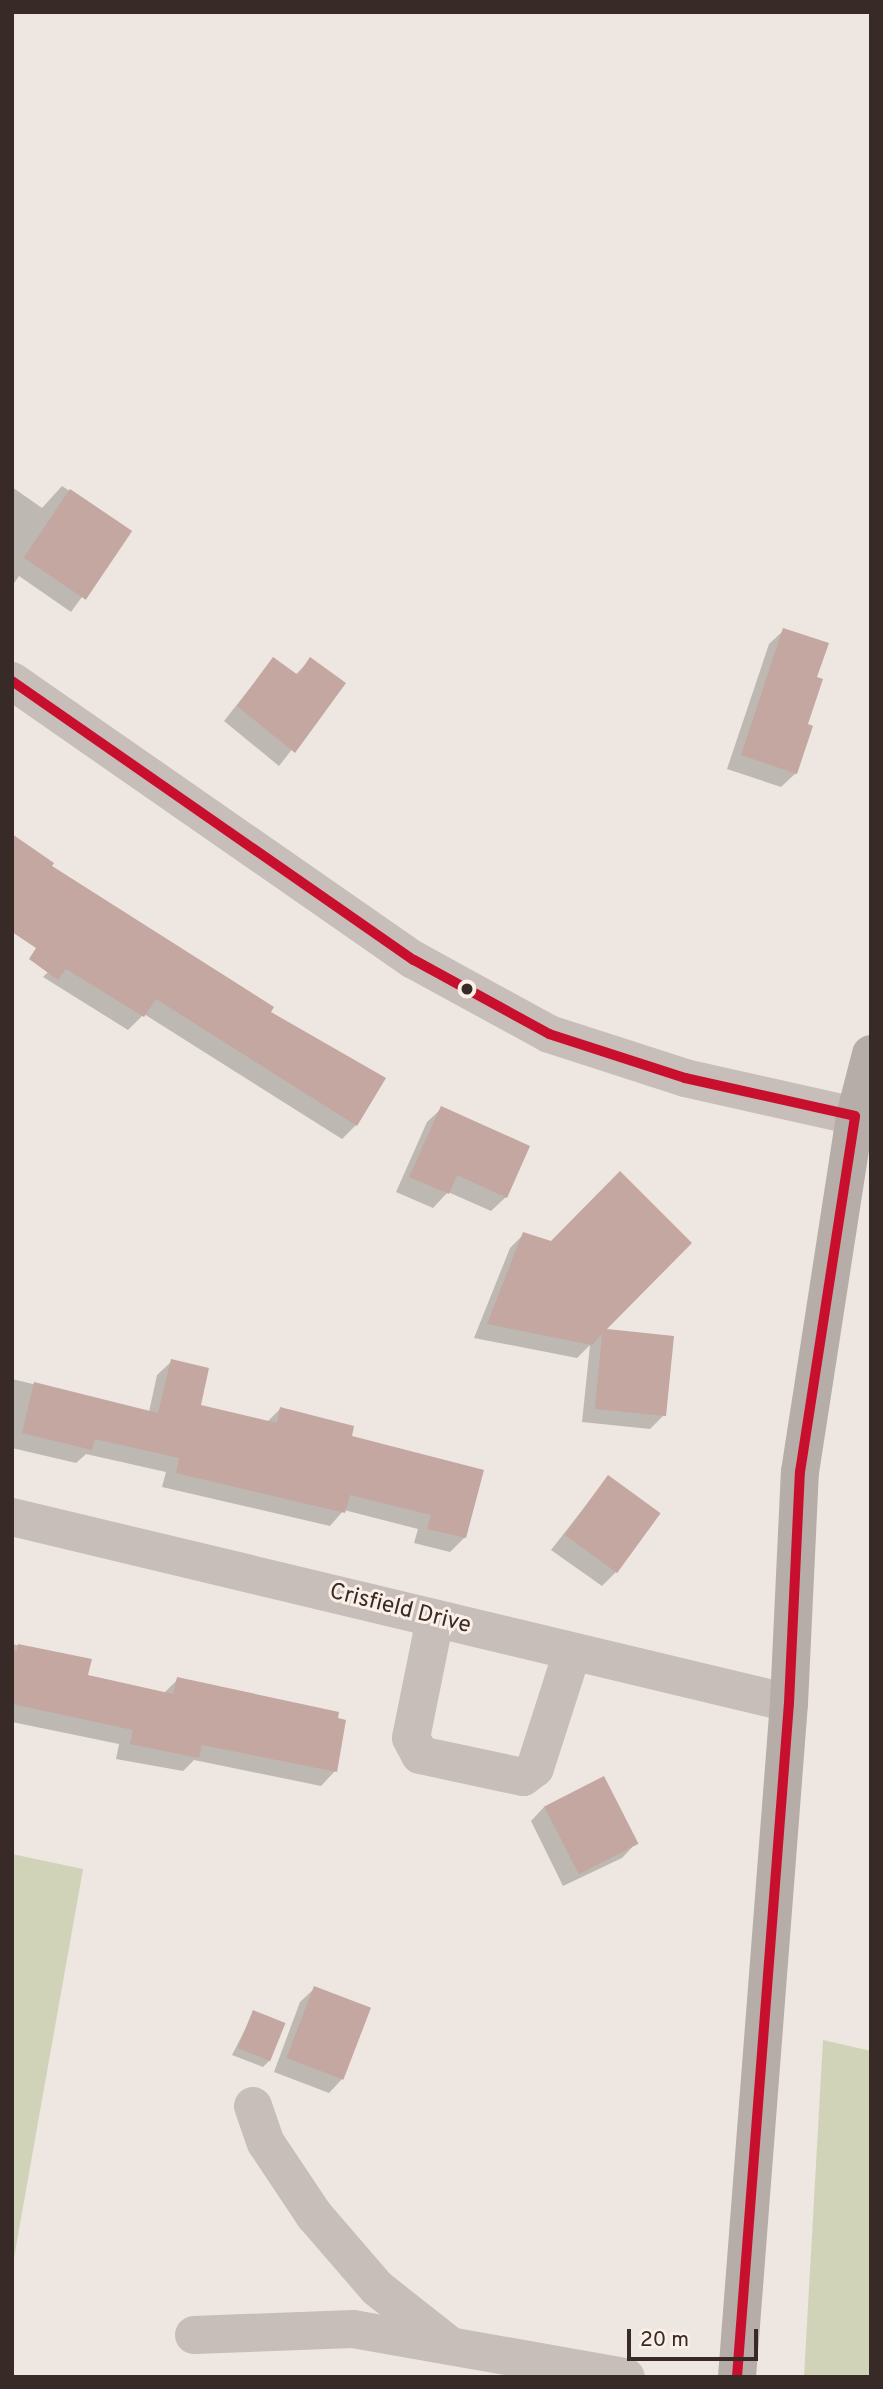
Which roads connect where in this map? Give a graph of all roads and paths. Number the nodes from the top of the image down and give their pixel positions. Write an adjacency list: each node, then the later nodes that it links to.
1 (12, 681): 3 (street)
2 (871, 1054): 3 (main road)
3 (855, 1116): 7 (main road)
4 (12, 1517): 5 (street, Crisfield Drive)
5 (435, 1619): 6 (street, Crisfield Drive); 6 (street)
6 (572, 1653): 7 (street, Crisfield Drive)
7 (789, 1703): 12 (main road)
8 (253, 2106): 10 (street)
9 (194, 2335): 10 (street)
10 (449, 2346): 11 (street)
11 (626, 2377)
12 (737, 2377)

